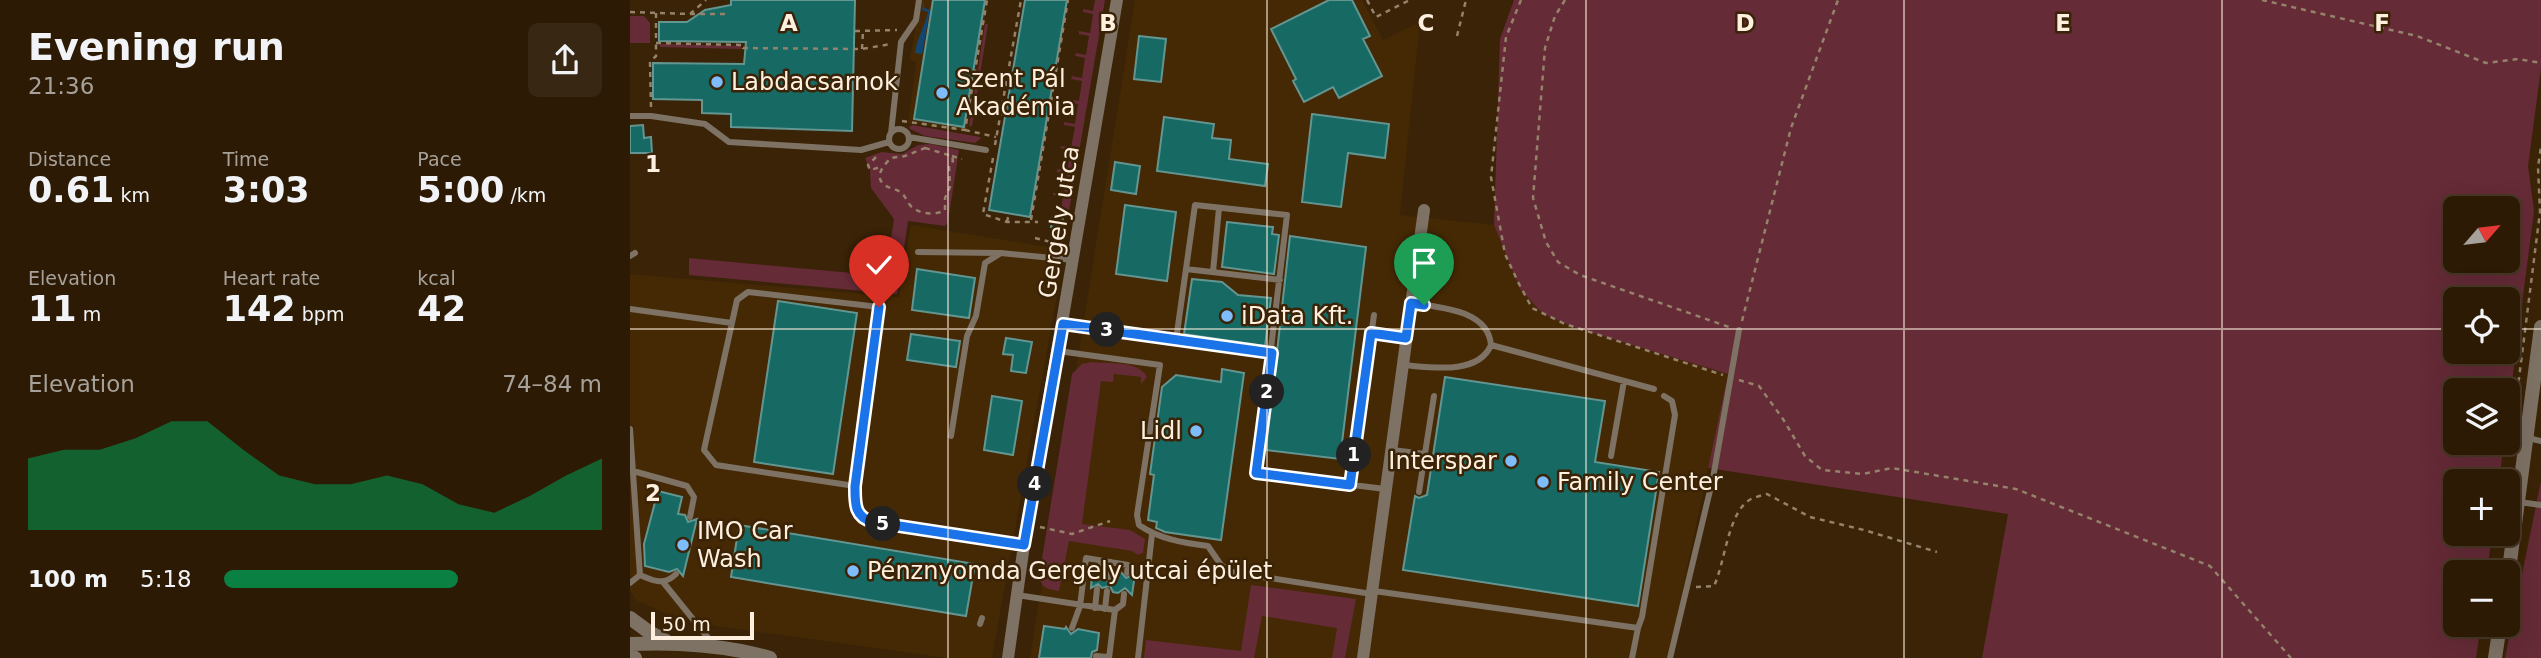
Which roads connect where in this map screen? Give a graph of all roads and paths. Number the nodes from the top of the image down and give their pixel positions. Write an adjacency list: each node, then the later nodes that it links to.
1 (706, 0): 16 (path)
2 (919, 0): 18 (lane)
3 (988, 0): 29 (path)
4 (1021, 0): 32 (path)
5 (1068, 0): 46 (path)
6 (1116, 0): 53 (street, Gergely utca)
7 (1367, 0): 8 (path)
8 (1410, 0)
9 (1466, 0): 21 (path)
10 (1521, 0): 71 (path)
11 (1565, 0): 63 (path)
12 (1839, 0): 63 (path)
13 (2262, 0): 25 (path)
14 (630, 12): 15 (path)
15 (656, 13): 16 (path); 23 (path)
16 (690, 13): 17 (path)
17 (730, 14)
18 (909, 28): 20 (path); 22 (lane)
19 (855, 31): 20 (path)
20 (863, 31): 24 (path)
21 (1457, 36)
22 (901, 42): 24 (path); 28 (lane)
23 (656, 43): 24 (path); 27 (path)
24 (862, 49)
25 (2541, 63)
26 (630, 116): 27 (lane)
27 (651, 116): 33 (lane)
28 (892, 119): 29 (path); 30 (lane)
29 (965, 131): 32 (path)
30 (891, 133): 31 (lane); 33 (lane)
31 (909, 137): 33 (lane); 35 (lane)
32 (996, 137): 47 (path)
33 (889, 142)
34 (2541, 147): 44 (path)
35 (986, 150)
36 (881, 156): 41 (path)
37 (888, 156): 38 (path)
38 (897, 156): 39 (path); 41 (path)
39 (952, 156): 40 (path); 41 (path)
40 (962, 159)
41 (883, 166)
42 (1219, 208): 54 (lane); 55 (lane); 56 (lane)
43 (1424, 210): 57 (street)
44 (2540, 212): 72 (path)
45 (1009, 213): 47 (path)
46 (1031, 220): 47 (path); 48 (path)
47 (1007, 222)
48 (1038, 222)
49 (1035, 238): 50 (path)
50 (1065, 245)
51 (918, 253): 52 (lane)
52 (1001, 253): 53 (lane); 79 (lane)
53 (1073, 260): 61 (street, Gergely utca)
54 (1186, 269): 55 (lane); 66 (lane)
55 (1213, 272): 56 (lane)
56 (1280, 280): 69 (lane)
57 (1411, 303): 65 (street); 67 (lane)
58 (630, 309): 60 (lane)
59 (1374, 315): 64 (lane)
60 (732, 323): 86 (lane); 86 (lane)
61 (1063, 324): 66 (lane); 68 (street, Gergely utca)
62 (2541, 327): 73 (street)
63 (1739, 330): 71 (lane)
64 (1371, 333): 65 (lane); 85 (lane)
65 (1406, 338): 70 (street)
66 (1176, 340): 69 (lane)
67 (1491, 345): 70 (lane); 74 (lane)
68 (1058, 351): 95 (lane); 96 (street, Gergely utca)
69 (1272, 353): 85 (lane)
70 (1403, 365): 81 (street)
71 (1730, 377): 107 (lane); 134 (path)
72 (2518, 378)
73 (2538, 378): 80 (street)
74 (1624, 381): 75 (lane); 83 (lane)
75 (1654, 389)
76 (1434, 396): 82 (lane)
77 (1664, 396): 119 (lane)
78 (630, 429): 84 (lane)
79 (951, 436)
80 (2534, 439): 89 (street)
81 (1392, 450): 82 (lane); 87 (street)
82 (1425, 454): 88 (lane)
83 (1611, 456)
84 (633, 471): 92 (lane); 102 (lane)
85 (1350, 485): 87 (lane)
86 (855, 486): 96 (lane)
87 (1387, 489): 110 (street)
88 (1419, 492)
89 (2520, 498)
90 (2520, 502): 91 (lane)
91 (2541, 505)
92 (690, 517)
93 (1110, 521): 94 (path)
94 (1040, 527)
95 (1152, 534): 110 (lane); 130 (lane)
96 (1024, 545): 111 (street, Gergely utca)
97 (1937, 552): 107 (path)
98 (1101, 561): 99 (lane); 103 (lane); 113 (lane)
99 (1111, 562): 100 (lane); 104 (lane)
100 (1127, 573)
101 (676, 574): 105 (lane)
102 (640, 575): 105 (lane); 106 (lane)
103 (1099, 575)
104 (1109, 577)
105 (663, 582): 123 (lane)
106 (630, 583)
107 (1686, 586): 133 (lane)
108 (1097, 589): 114 (lane)
109 (1107, 591): 115 (lane)
110 (1374, 592): 119 (lane); 131 (street)
111 (1016, 594): 113 (lane); 128 (street, Gergely utca)
112 (1125, 594): 116 (lane)
113 (1080, 606): 114 (lane); 118 (lane)
114 (1094, 608): 115 (lane)
115 (1105, 608): 116 (lane)
116 (1115, 610): 129 (lane)
117 (630, 618): 121 (street)
118 (1072, 628)
119 (1638, 628): 132 (lane)
120 (2498, 637): 135 (street)
121 (671, 643): 122 (street); 123 (street)
122 (630, 644)
123 (716, 648): 127 (street)
124 (630, 655): 126 (street)
125 (1096, 656): 129 (lane)
126 (635, 658)
127 (770, 658)
128 (1008, 658)
129 (1108, 658)
130 (1138, 658)
131 (1363, 658)
132 (1632, 658)
133 (1670, 658)
134 (2291, 658)
135 (2495, 658)

